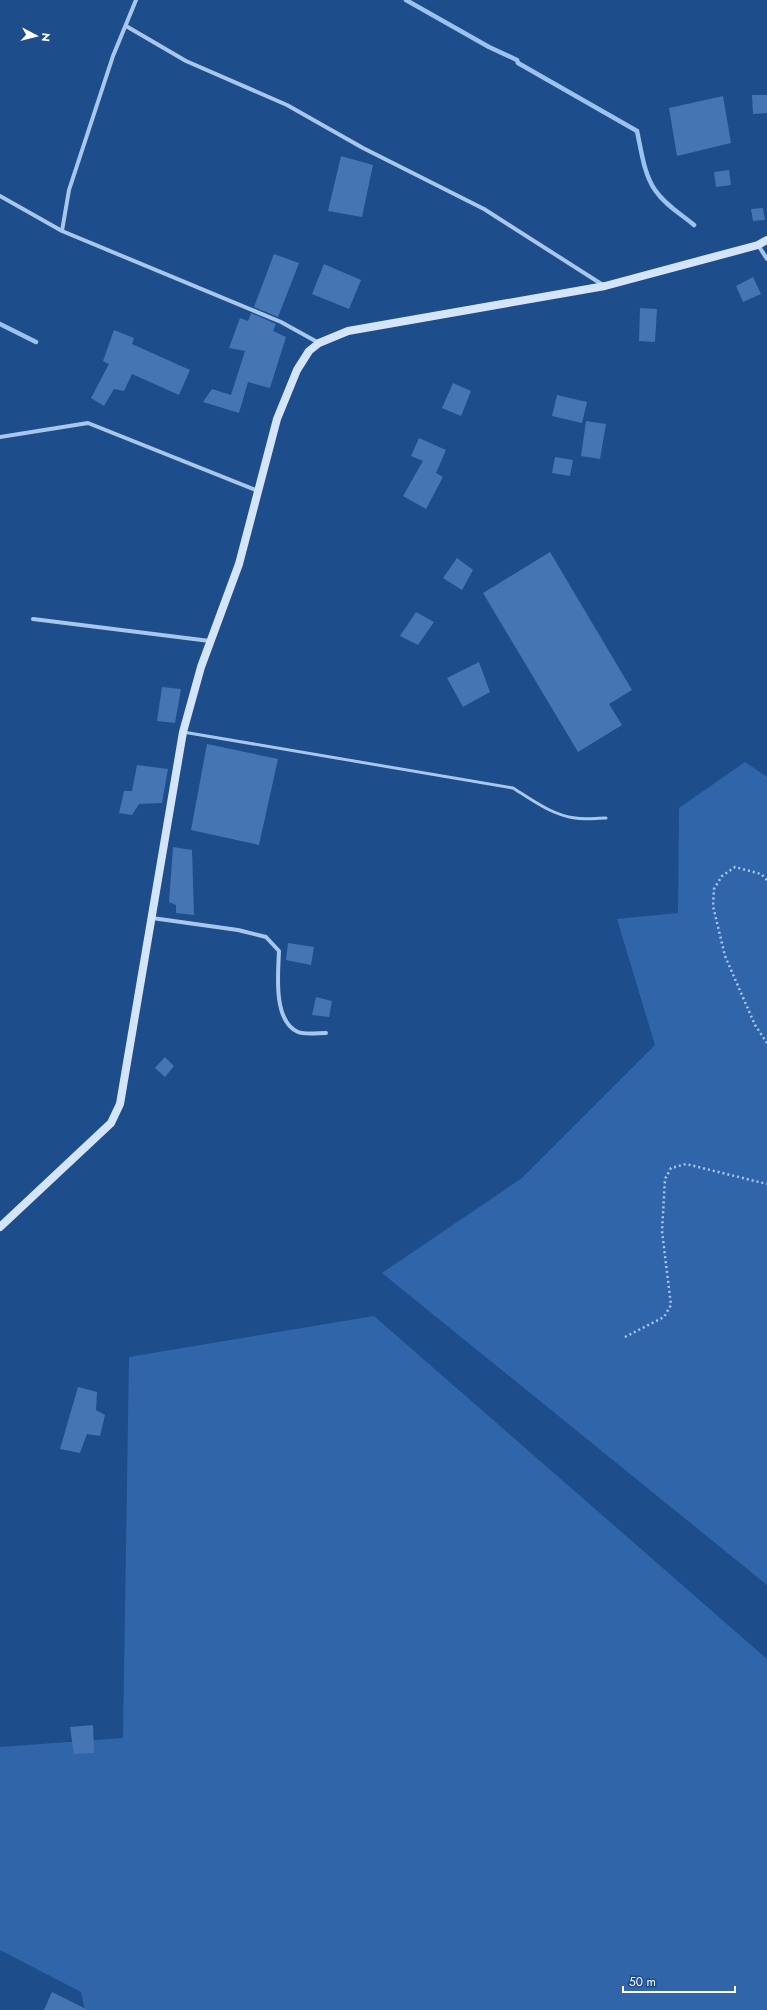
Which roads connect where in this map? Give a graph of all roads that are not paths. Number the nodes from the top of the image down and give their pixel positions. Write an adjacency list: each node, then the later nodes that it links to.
1 (136, 0): 2 (street)
2 (126, 26): 4 (street); 8 (street)
3 (0, 196): 4 (street)
4 (62, 231): 9 (street)
5 (767, 240): 6 (street)
6 (758, 245): 7 (street); 8 (street)
7 (767, 259)
8 (606, 286): 9 (street)
9 (319, 343): 11 (street)
10 (0, 437): 11 (street)
11 (258, 491): 13 (street)
12 (33, 619): 13 (street)
13 (211, 641): 14 (street)
14 (183, 732): 15 (lane); 16 (street)
15 (606, 818)
16 (152, 918): 17 (street); 18 (street)
17 (326, 1033)
18 (0, 1227)

